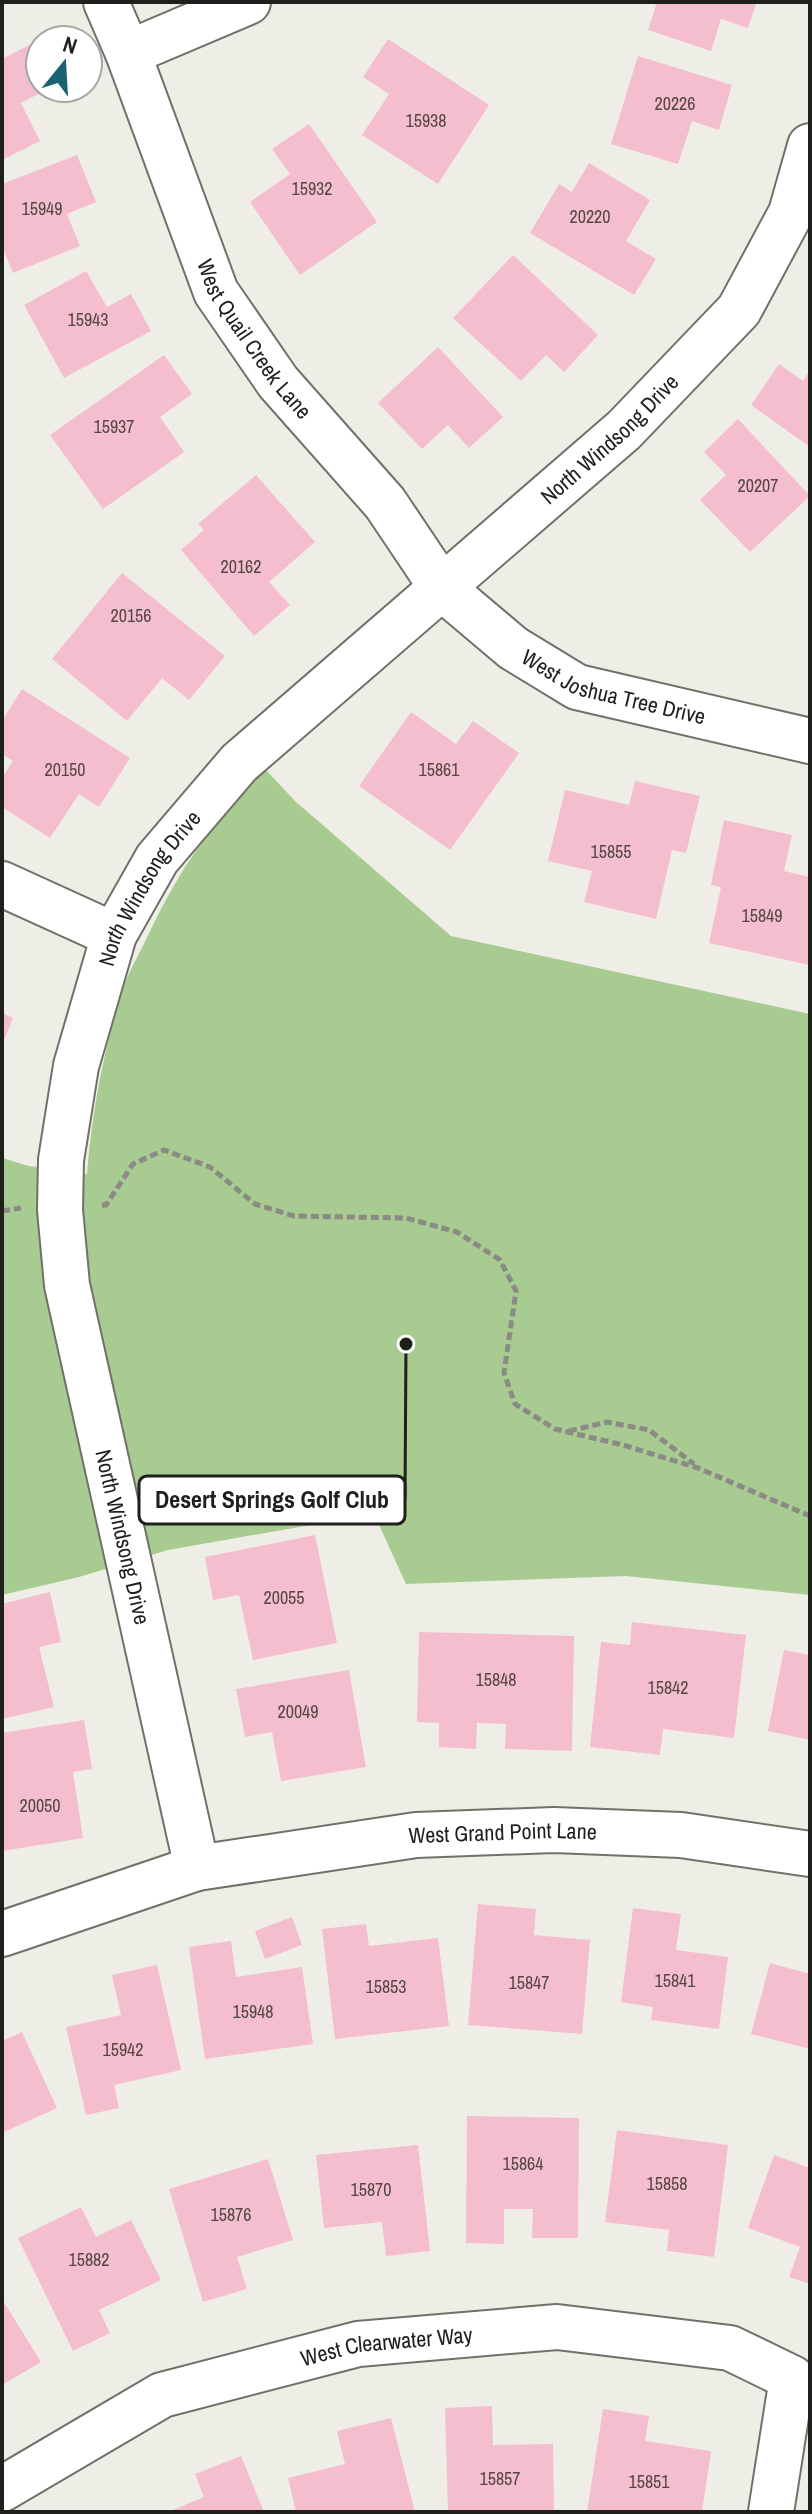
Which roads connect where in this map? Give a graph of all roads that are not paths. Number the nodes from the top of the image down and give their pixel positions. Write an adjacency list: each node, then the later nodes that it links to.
1 (106, 2): 3 (street, West Quail Creek Lane)
2 (248, 2): 3 (street)
3 (128, 53): 5 (street, West Quail Creek Lane)
4 (810, 146): 5 (street, North Windsong Drive)
5 (442, 588): 6 (street, West Joshua Tree Drive); 8 (street, North Windsong Drive)
6 (810, 741)
7 (2, 884): 8 (street)
8 (114, 935): 10 (street, North Windsong Drive)
9 (810, 1854): 10 (street, West Grand Point Lane)
10 (197, 1868): 11 (street, West Grand Point Lane)
11 (2, 1934)
12 (2, 2489): 13 (street, West Clearwater Way)
13 (771, 2512)

